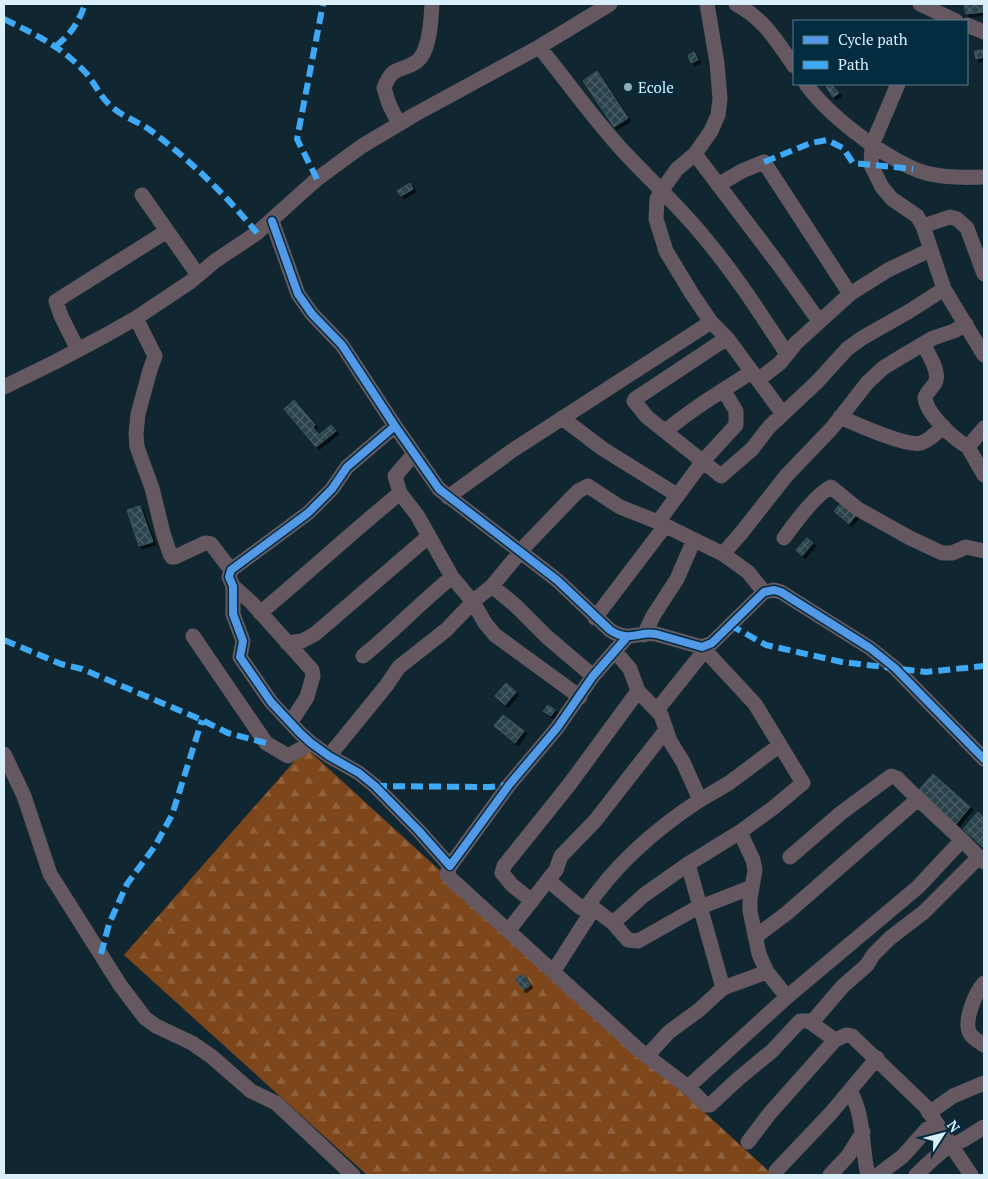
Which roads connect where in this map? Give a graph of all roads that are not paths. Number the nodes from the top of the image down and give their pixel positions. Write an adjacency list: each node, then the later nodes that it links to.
1 (610, 4): 6 (street)
2 (706, 4): 17 (street)
3 (736, 4): 12 (street)
4 (920, 4): 7 (street)
5 (428, 8): 15 (street)
6 (588, 8): 11 (street)
7 (933, 16): 8 (street)
8 (951, 20)
9 (968, 26): 10 (street)
10 (984, 32)
11 (539, 47): 15 (street); 20 (street)
12 (793, 65)
13 (807, 85): 16 (street)
14 (898, 85): 16 (street)
15 (399, 124): 22 (street)
16 (872, 145): 18 (street); 23 (street)
17 (695, 154): 19 (street); 20 (street)
18 (984, 177)
19 (718, 185): 29 (street); 31 (street)
20 (662, 190): 32 (street); 37 (street)
21 (142, 195): 24 (street)
22 (272, 221): 27 (street); 45 (street)
23 (923, 226): 25 (street); 26 (street)
24 (167, 231): 27 (street); 36 (street)
25 (930, 250): 28 (street); 29 (street)
26 (984, 274)
27 (198, 276): 30 (street)
28 (944, 289): 33 (street); 42 (street)
29 (850, 294): 31 (street)
30 (136, 318): 36 (street); 63 (street)
31 (819, 321): 37 (street)
32 (711, 322): 34 (street); 44 (street)
33 (966, 324): 35 (street); 38 (street)
34 (727, 338): 39 (street); 48 (street)
35 (923, 344): 43 (street); 46 (street)
36 (78, 350): 40 (street)
37 (787, 354): 39 (street)
38 (984, 355)
39 (755, 376): 41 (street); 42 (street)
40 (4, 387)
41 (724, 391): 48 (street); 51 (street)
42 (783, 414): 51 (street)
43 (840, 417): 46 (street); 62 (street)
44 (562, 418): 54 (street); 55 (street)
45 (395, 426): 50 (street); 63 (street)
46 (943, 426): 49 (street)
47 (984, 428): 49 (street)
48 (666, 431): 51 (street)
49 (968, 447): 52 (street)
50 (414, 454): 53 (street); 55 (street)
51 (704, 461): 54 (street)
52 (984, 474)
53 (400, 493): 57 (street); 69 (street)
54 (677, 495): 56 (street)
55 (448, 497): 61 (street)
56 (661, 524): 59 (street); 61 (street); 70 (street)
57 (429, 536): 64 (street); 74 (street)
58 (784, 538): 60 (street)
59 (694, 540): 62 (street); 71 (street)
60 (984, 551)
61 (520, 552): 66 (street); 70 (street)
62 (722, 554): 67 (street)
63 (230, 570): 65 (street)
64 (452, 577): 68 (street); 77 (street)
65 (233, 586): 69 (street); 82 (street)
66 (492, 586): 68 (street); 78 (street)
67 (764, 592): 75 (street); 88 (street)
68 (473, 602): 80 (street); 87 (street)
69 (260, 613): 74 (street)
70 (595, 618): 73 (street)
71 (644, 635): 73 (street); 75 (street)
72 (193, 636): 84 (street)
73 (627, 637): 76 (street)
74 (287, 643): 82 (street)
75 (703, 648): 81 (street); 85 (street)
76 (615, 652): 78 (street); 79 (street)
77 (362, 656)
78 (593, 676): 80 (street)
79 (638, 691): 81 (street); 99 (street)
80 (580, 697): 96 (street)
81 (657, 710): 83 (street)
82 (291, 722): 84 (street)
83 (666, 730): 90 (street); 97 (street)
84 (310, 743): 87 (street)
85 (780, 746): 90 (street); 91 (street)
86 (4, 754): 124 (street)
87 (330, 756): 96 (street)
88 (984, 759)
89 (918, 799): 92 (street); 93 (street); 104 (street)
90 (700, 800): 100 (street)
91 (740, 832): 95 (street); 98 (street)
92 (962, 840): 94 (street); 109 (street)
93 (790, 857)
94 (982, 859): 110 (street)
95 (688, 864): 101 (street); 102 (street)
96 (450, 866): 103 (street)
97 (548, 880): 99 (street); 100 (street)
98 (752, 887): 101 (street); 104 (street)
99 (532, 901): 103 (street)
100 (591, 906): 102 (street); 105 (street)
101 (700, 907): 102 (street); 108 (street)
102 (613, 923)
103 (509, 930): 105 (street)
104 (755, 937): 106 (street)
105 (553, 972): 113 (street)
106 (767, 972): 108 (street); 109 (street)
107 (984, 984): 112 (street)
108 (723, 988): 113 (street)
109 (787, 997): 116 (street)
110 (810, 1022): 111 (street); 116 (street)
111 (835, 1040): 114 (street); 121 (street)
112 (984, 1045)
113 (647, 1056): 116 (street)
114 (877, 1058): 117 (street); 118 (street)
115 (984, 1083): 118 (street)
116 (688, 1087)
117 (850, 1091): 120 (street); 123 (street)
118 (933, 1118): 122 (street); 127 (street)
119 (984, 1127): 122 (street)
120 (863, 1132): 125 (street); 126 (street)
121 (748, 1142)
122 (952, 1146): 128 (street); 129 (street)
123 (776, 1171)
124 (354, 1175)
125 (830, 1175)
126 (868, 1175)
127 (878, 1175)
128 (916, 1175)
129 (971, 1175)

